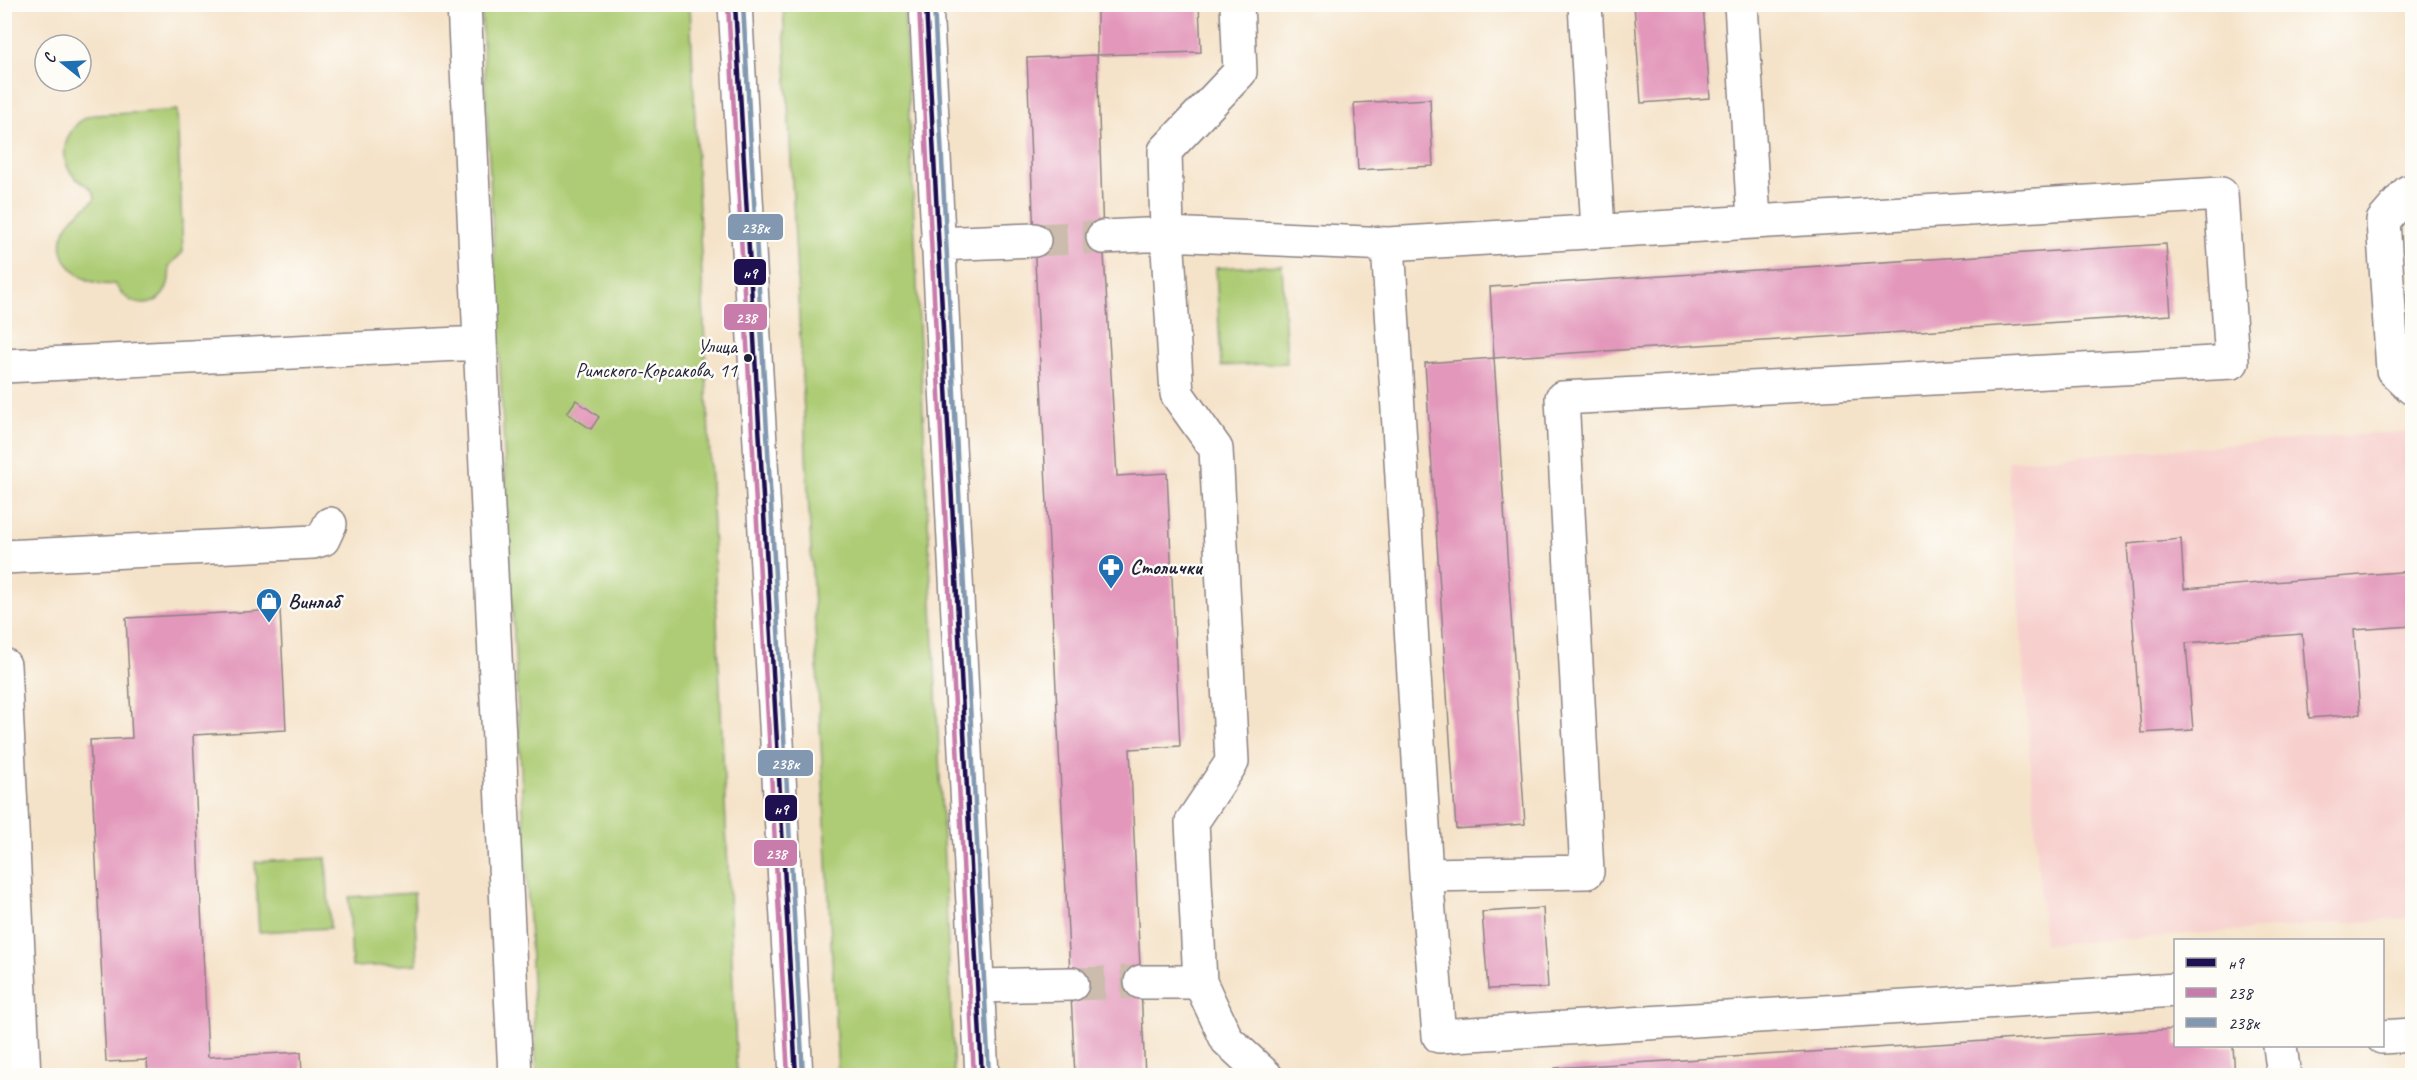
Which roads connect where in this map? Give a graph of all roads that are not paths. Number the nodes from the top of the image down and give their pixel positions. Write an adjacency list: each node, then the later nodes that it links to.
1 (464, 4): 15 (street)
2 (735, 4): 32 (street)
3 (926, 4): 13 (street)
4 (1237, 4): 10 (street)
5 (1585, 4): 9 (street)
6 (1740, 4): 8 (street)
7 (2412, 192): 17 (street)
8 (1754, 221): 9 (street); 21 (street)
9 (1598, 231): 14 (street)
10 (1167, 234): 11 (street); 14 (street); 23 (street)
11 (1104, 237)
12 (1034, 240): 13 (street)
13 (938, 244): 25 (street)
14 (1388, 244): 21 (street)
15 (480, 343): 16 (street); 31 (street)
16 (4, 366)
17 (2412, 388)
18 (330, 524): 19 (street)
19 (4, 557)
20 (4, 665): 30 (street)
21 (1426, 875): 26 (street)
22 (1141, 982): 23 (street)
23 (1200, 982): 34 (street)
24 (1072, 984): 25 (street)
25 (979, 987): 33 (street)
26 (2174, 990)
27 (2412, 1035): 28 (street)
28 (2384, 1037)
29 (2280, 1047): 35 (street)
30 (24, 1076)
31 (515, 1076)
32 (796, 1076)
33 (982, 1076)
34 (1266, 1076)
35 (2284, 1076)

